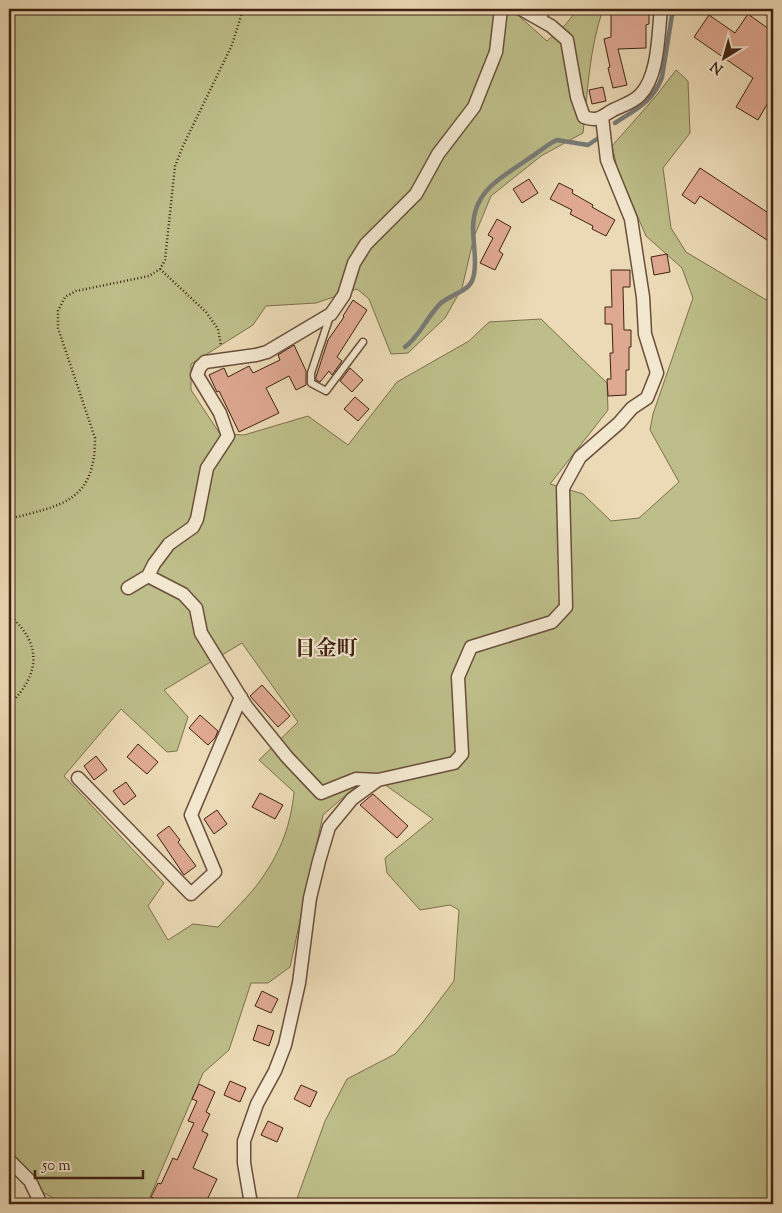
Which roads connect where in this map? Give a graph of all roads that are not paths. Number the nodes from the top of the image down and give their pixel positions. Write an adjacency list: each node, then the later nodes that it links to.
1 (501, 9): 6 (street)
2 (521, 9): 4 (street)
3 (661, 9): 5 (street)
4 (544, 15): 5 (street)
5 (602, 117): 12 (street)
6 (331, 314): 7 (lane); 8 (street)
7 (363, 342)
8 (148, 576): 9 (street); 10 (street)
9 (128, 588)
10 (241, 697): 11 (street); 12 (street)
11 (78, 778)
12 (378, 780): 15 (street)
13 (9, 1160): 14 (street)
14 (41, 1204)
15 (251, 1204)

